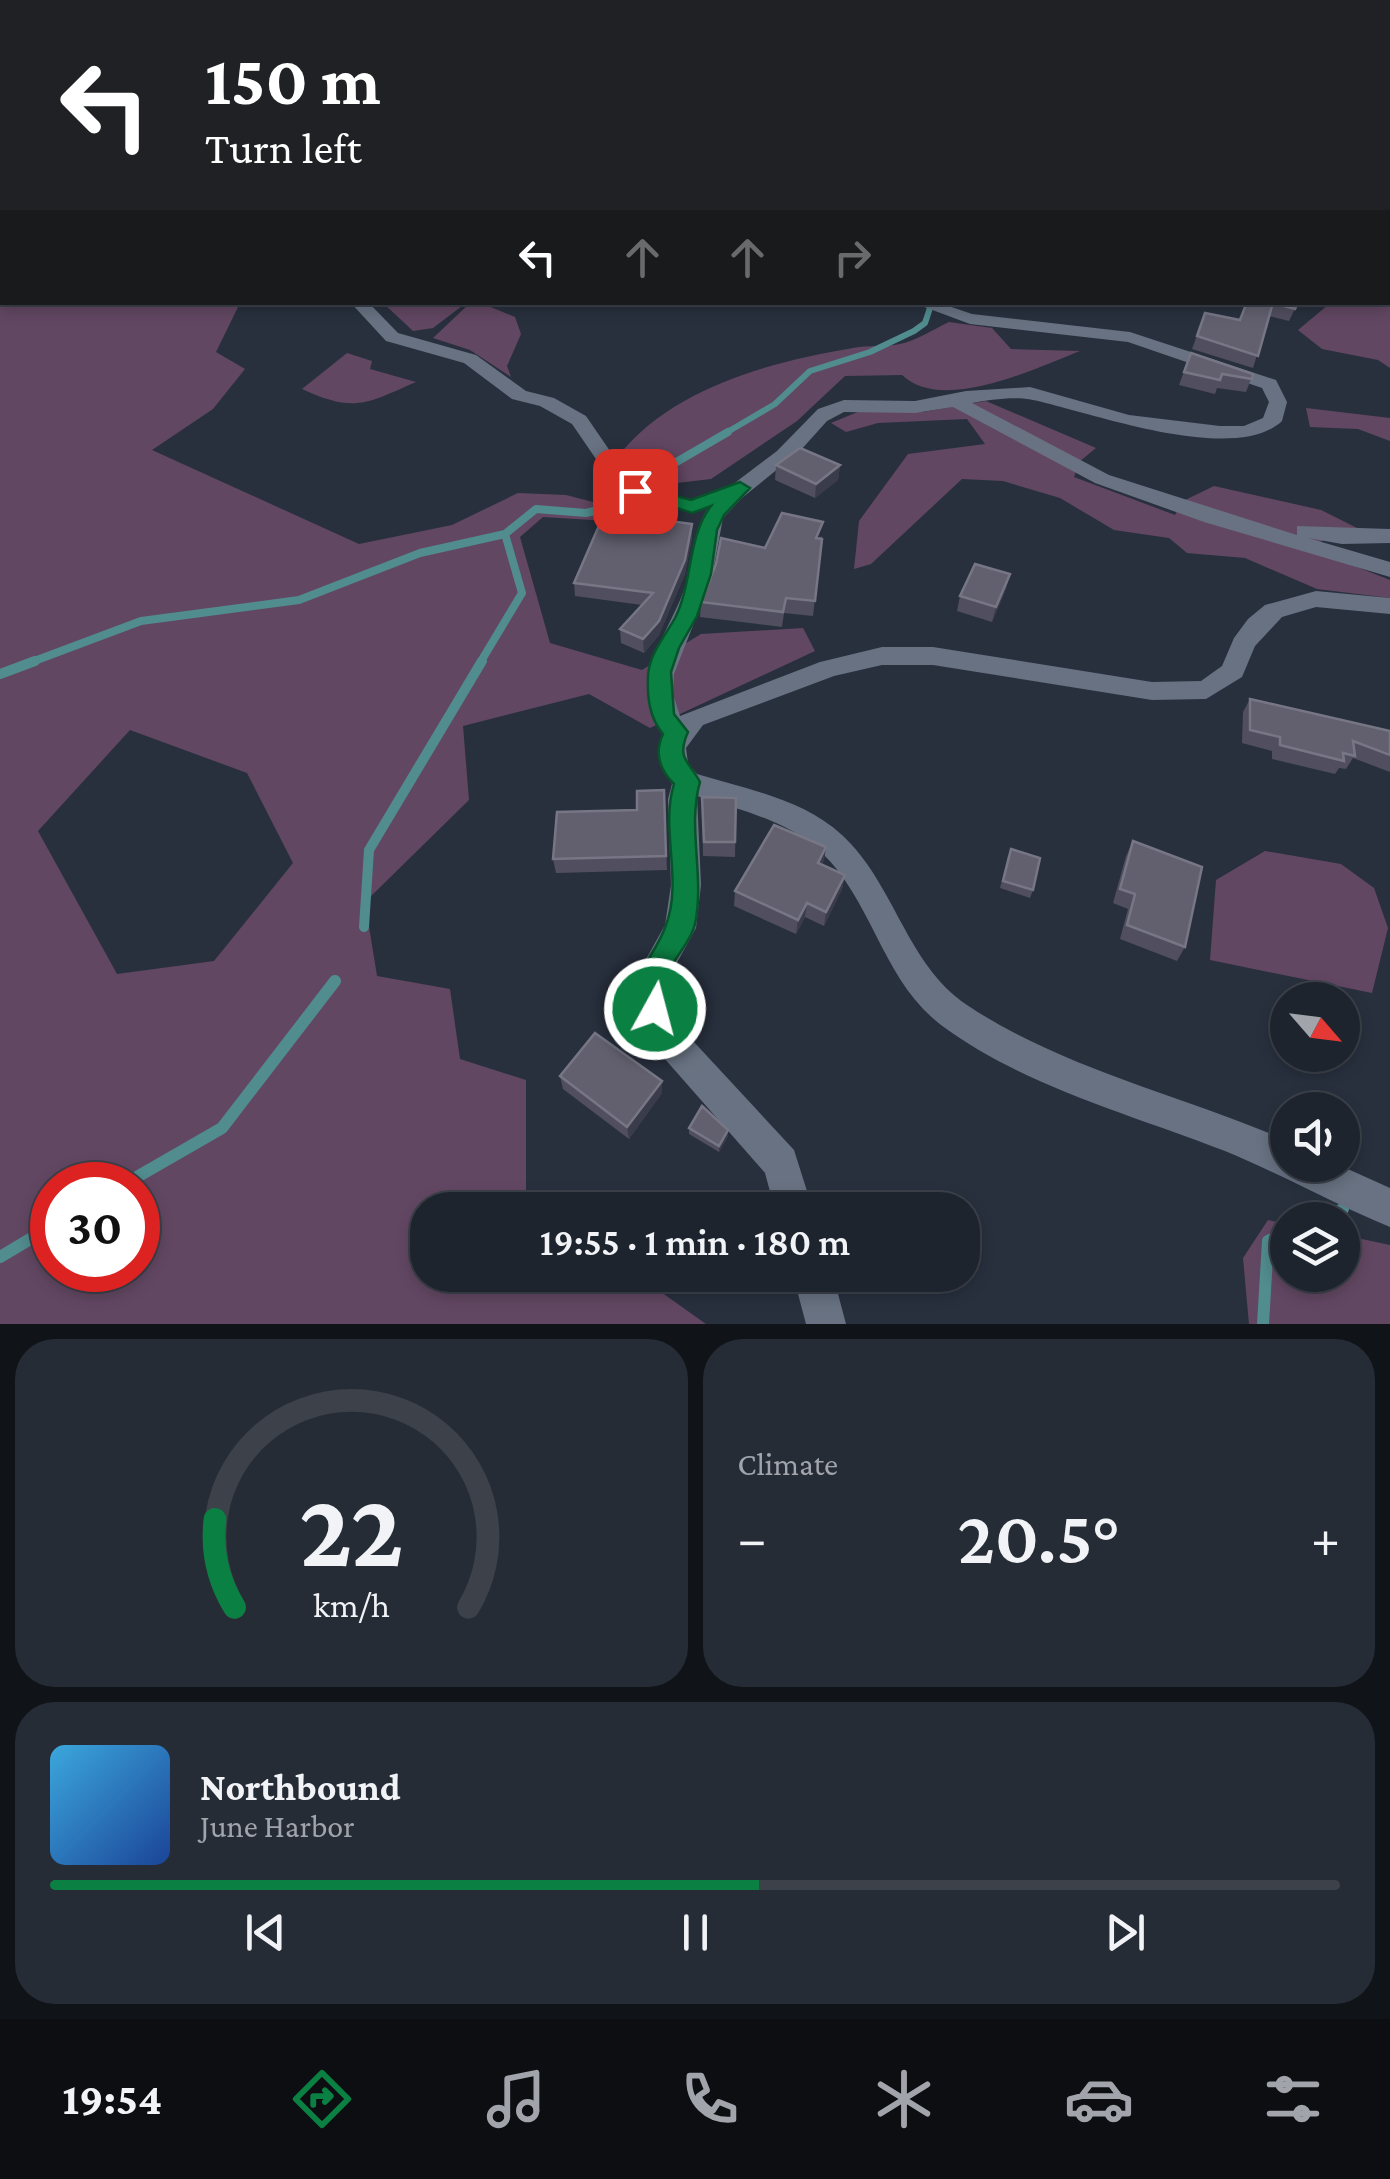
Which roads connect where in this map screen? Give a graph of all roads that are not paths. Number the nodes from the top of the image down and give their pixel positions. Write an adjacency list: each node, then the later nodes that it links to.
1 (361, 305): 4 (street)
2 (926, 306): 3 (street)
3 (961, 400): 4 (street); 5 (street)
4 (740, 488): 9 (street)
5 (1212, 518): 6 (street); 7 (street)
6 (1390, 536)
7 (1390, 570)
8 (1390, 606): 9 (street)
9 (676, 732): 10 (street)
10 (688, 782): 11 (street); 13 (street)
11 (1270, 1153)
12 (1334, 1182): 14 (street)
13 (789, 1192)
14 (1390, 1208)
15 (817, 1292): 16 (street)
16 (826, 1324)

